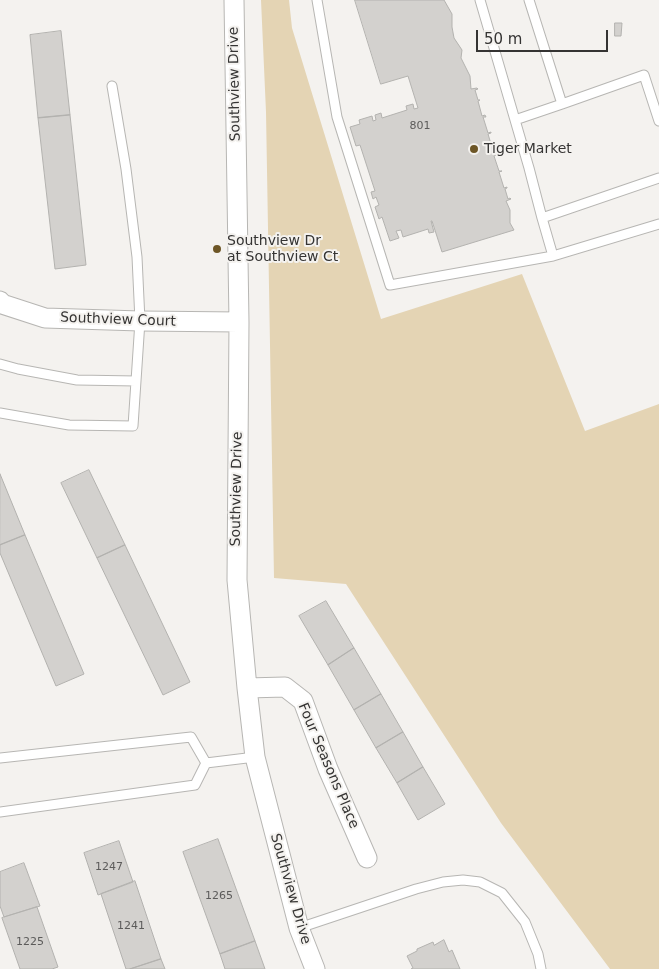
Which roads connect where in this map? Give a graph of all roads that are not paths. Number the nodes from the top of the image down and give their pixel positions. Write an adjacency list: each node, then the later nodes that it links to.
1 (234, 0): 15 (street, Southview Drive)
2 (317, 0): 12 (lane)
3 (480, 0): 7 (lane)
4 (529, 0): 6 (lane)
5 (112, 86): 14 (lane)
6 (562, 104): 7 (lane); 8 (lane)
7 (515, 120): 10 (lane)
8 (659, 121)
9 (659, 178): 10 (lane)
10 (542, 218): 12 (lane)
11 (659, 224): 12 (lane)
12 (553, 256)
13 (0, 301): 14 (street, Southview Court)
14 (140, 321): 15 (street, Southview Court); 17 (lane)
15 (239, 322): 19 (street, Southview Drive)
16 (0, 364): 17 (lane)
17 (136, 381): 18 (lane)
18 (0, 413)
19 (247, 688): 20 (street, Southview Drive); 24 (street, Four Seasons Place)
20 (255, 757): 22 (lane); 25 (street, Southview Drive)
21 (0, 758): 22 (lane)
22 (206, 762): 23 (lane)
23 (0, 812)
24 (367, 858)
25 (299, 928): 26 (street, Southview Drive); 27 (lane)
26 (315, 969)
27 (541, 969)

